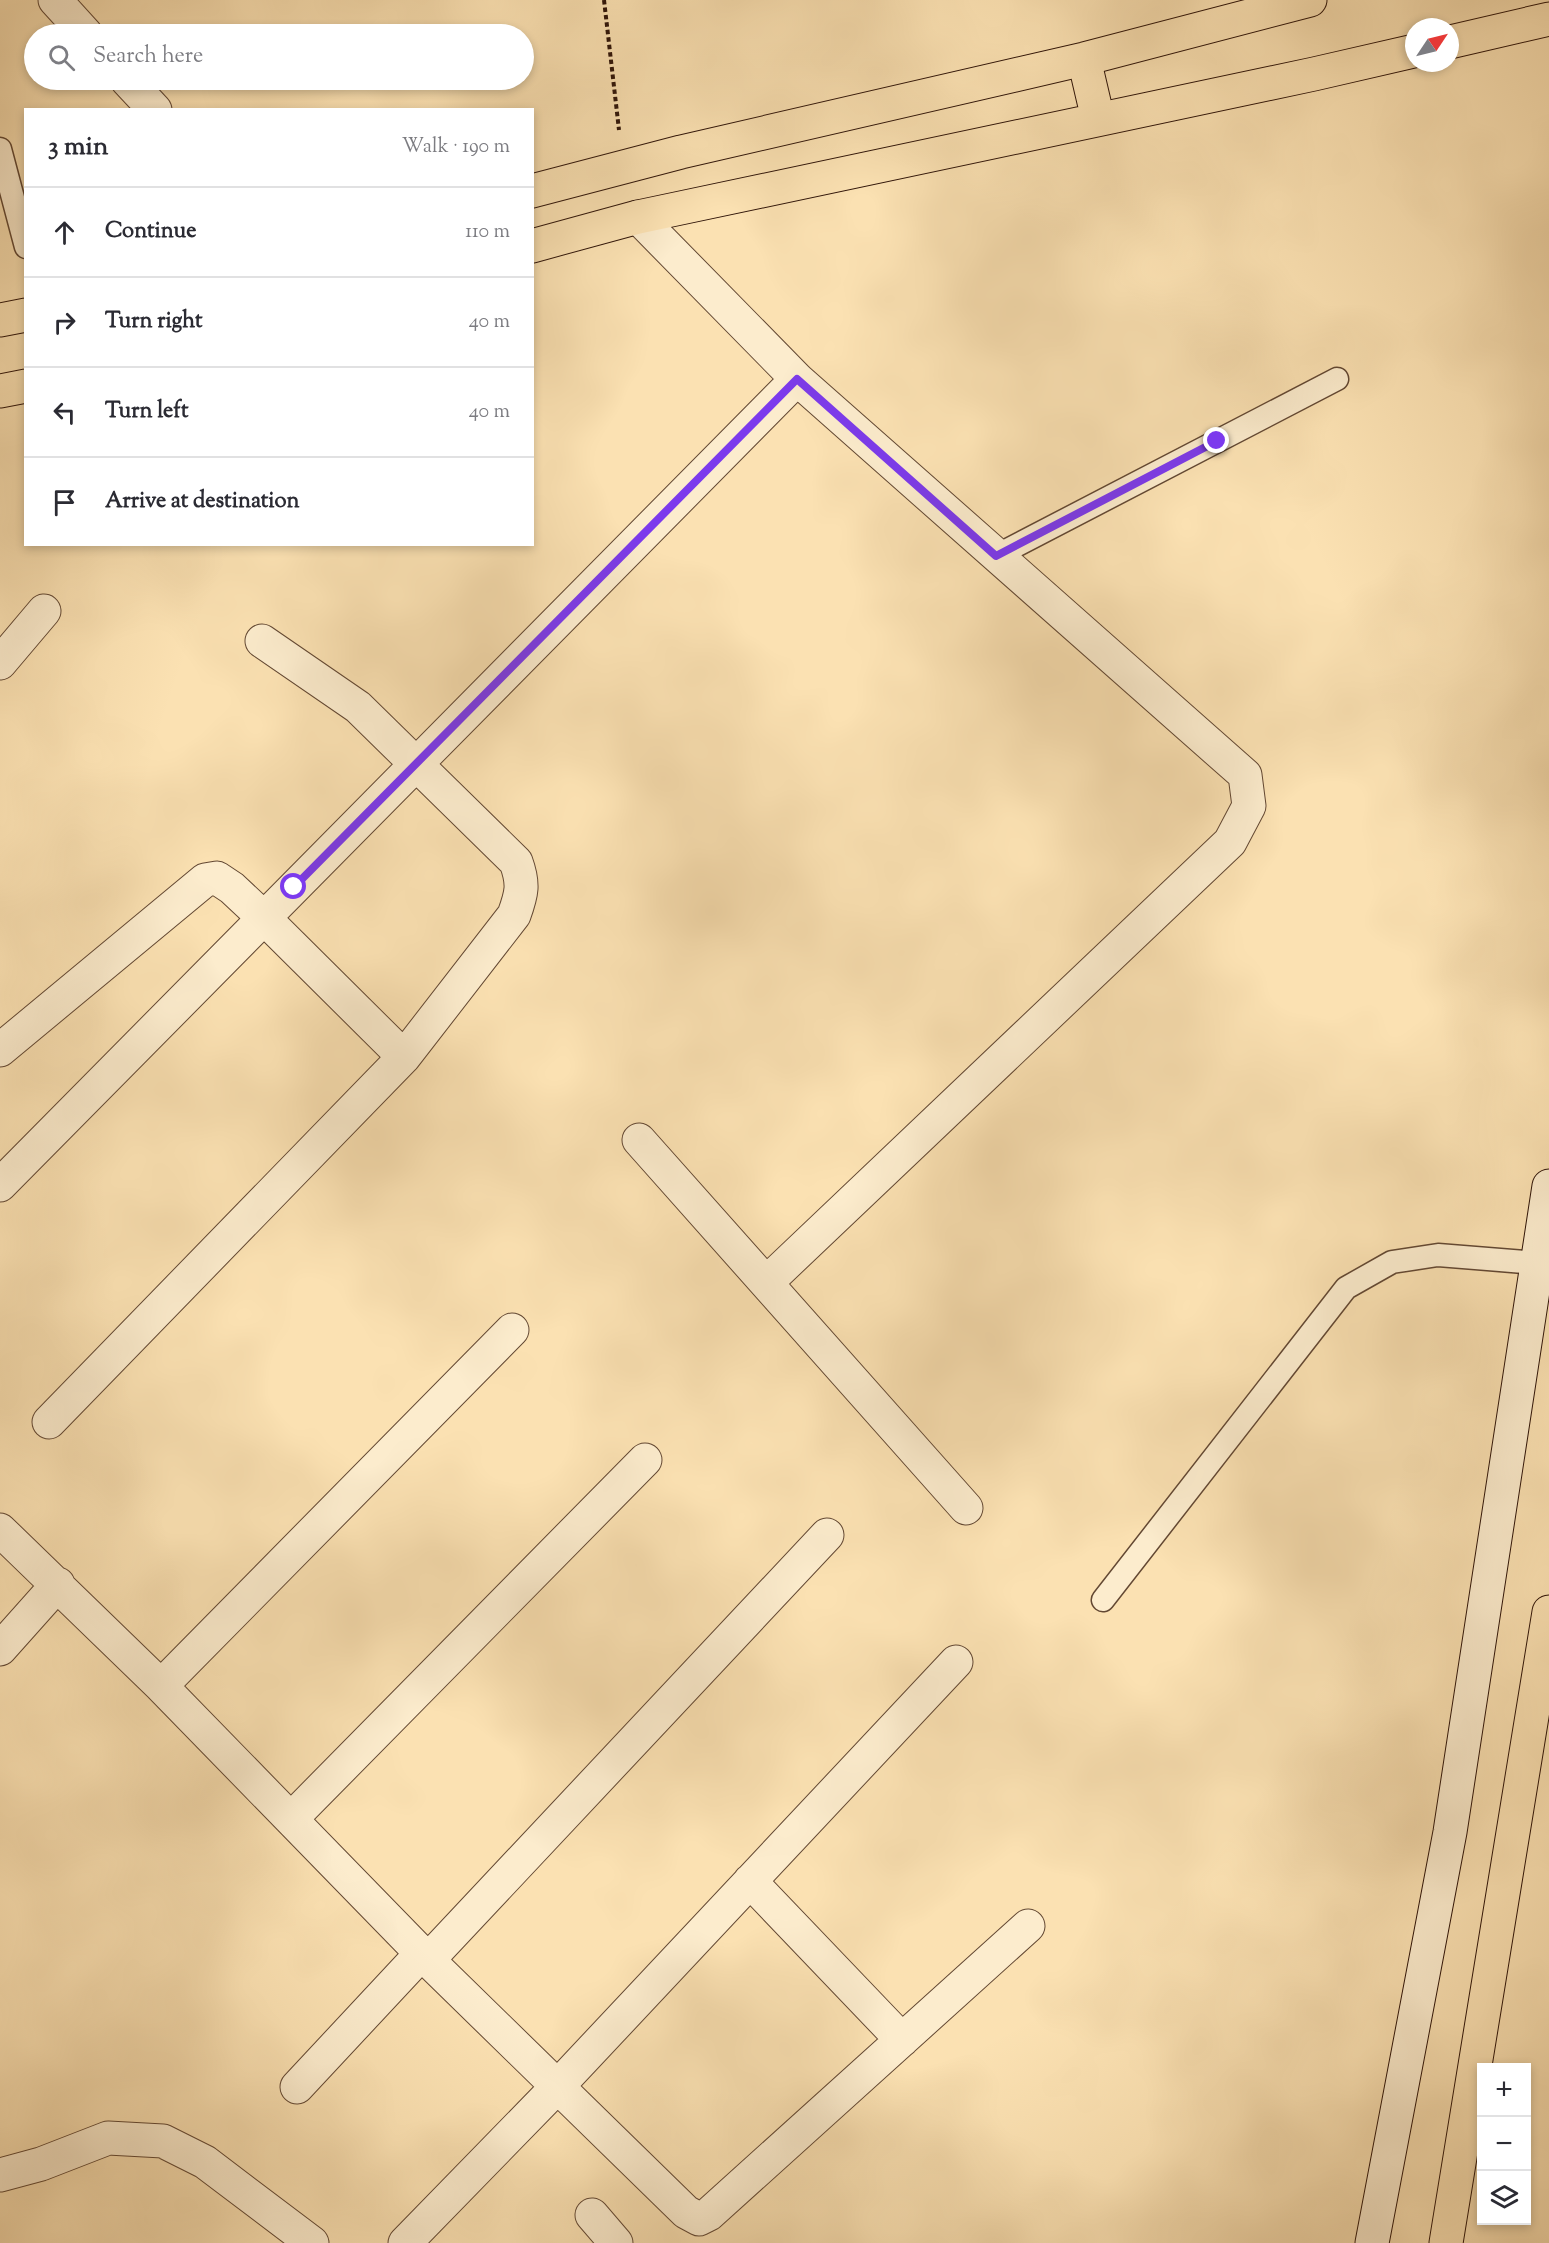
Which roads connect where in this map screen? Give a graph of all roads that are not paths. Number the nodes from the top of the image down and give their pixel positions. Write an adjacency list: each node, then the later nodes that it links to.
1 (54, 0): 4 (street)
2 (1310, 0): 7 (main road)
3 (1549, 19): 5 (main road)
4 (77, 24)
5 (1459, 40)
6 (1405, 53): 10 (main road)
7 (1084, 59): 10 (main road); 12 (main road)
8 (136, 90): 9 (street)
9 (152, 108)
10 (1098, 119): 13 (main road)
11 (0, 149): 14 (lane)
12 (534, 190)
13 (638, 217): 15 (main road); 18 (street)
14 (24, 239)
15 (534, 245)
16 (24, 315): 17 (main road)
17 (0, 320)
18 (797, 379): 22 (street); 26 (street)
19 (1337, 379): 22 (lane)
20 (24, 386): 21 (main road)
21 (0, 391)
22 (996, 556): 34 (street)
23 (44, 612): 25 (street)
24 (262, 641): 26 (street)
25 (0, 663)
26 (416, 763): 27 (street); 29 (street)
27 (264, 918): 28 (street); 29 (street); 31 (street)
28 (0, 1050)
29 (404, 1057): 36 (street)
30 (639, 1140): 34 (street)
31 (0, 1185)
32 (1549, 1186): 33 (street)
33 (1538, 1263): 42 (lane); 59 (street)
34 (766, 1283): 38 (street)
35 (512, 1330): 46 (street)
36 (49, 1422)
37 (645, 1460): 47 (street)
38 (966, 1508)
39 (0, 1530): 41 (street)
40 (827, 1534): 50 (street)
41 (58, 1584): 44 (street); 46 (street)
42 (1103, 1600)
43 (1549, 1612): 60 (main road)
44 (0, 1649)
45 (956, 1662): 48 (street)
46 (161, 1686): 47 (street)
47 (292, 1818): 50 (street)
48 (750, 1881): 51 (street); 53 (street)
49 (1028, 1926): 51 (street)
50 (425, 1957): 52 (street); 53 (street)
51 (902, 2040): 53 (street)
52 (297, 2087)
53 (557, 2087): 57 (street)
54 (0, 2175): 56 (street)
55 (592, 2215): 58 (street)
56 (312, 2243)
57 (405, 2243)
58 (616, 2243)
59 (1372, 2243)
60 (1446, 2243)

